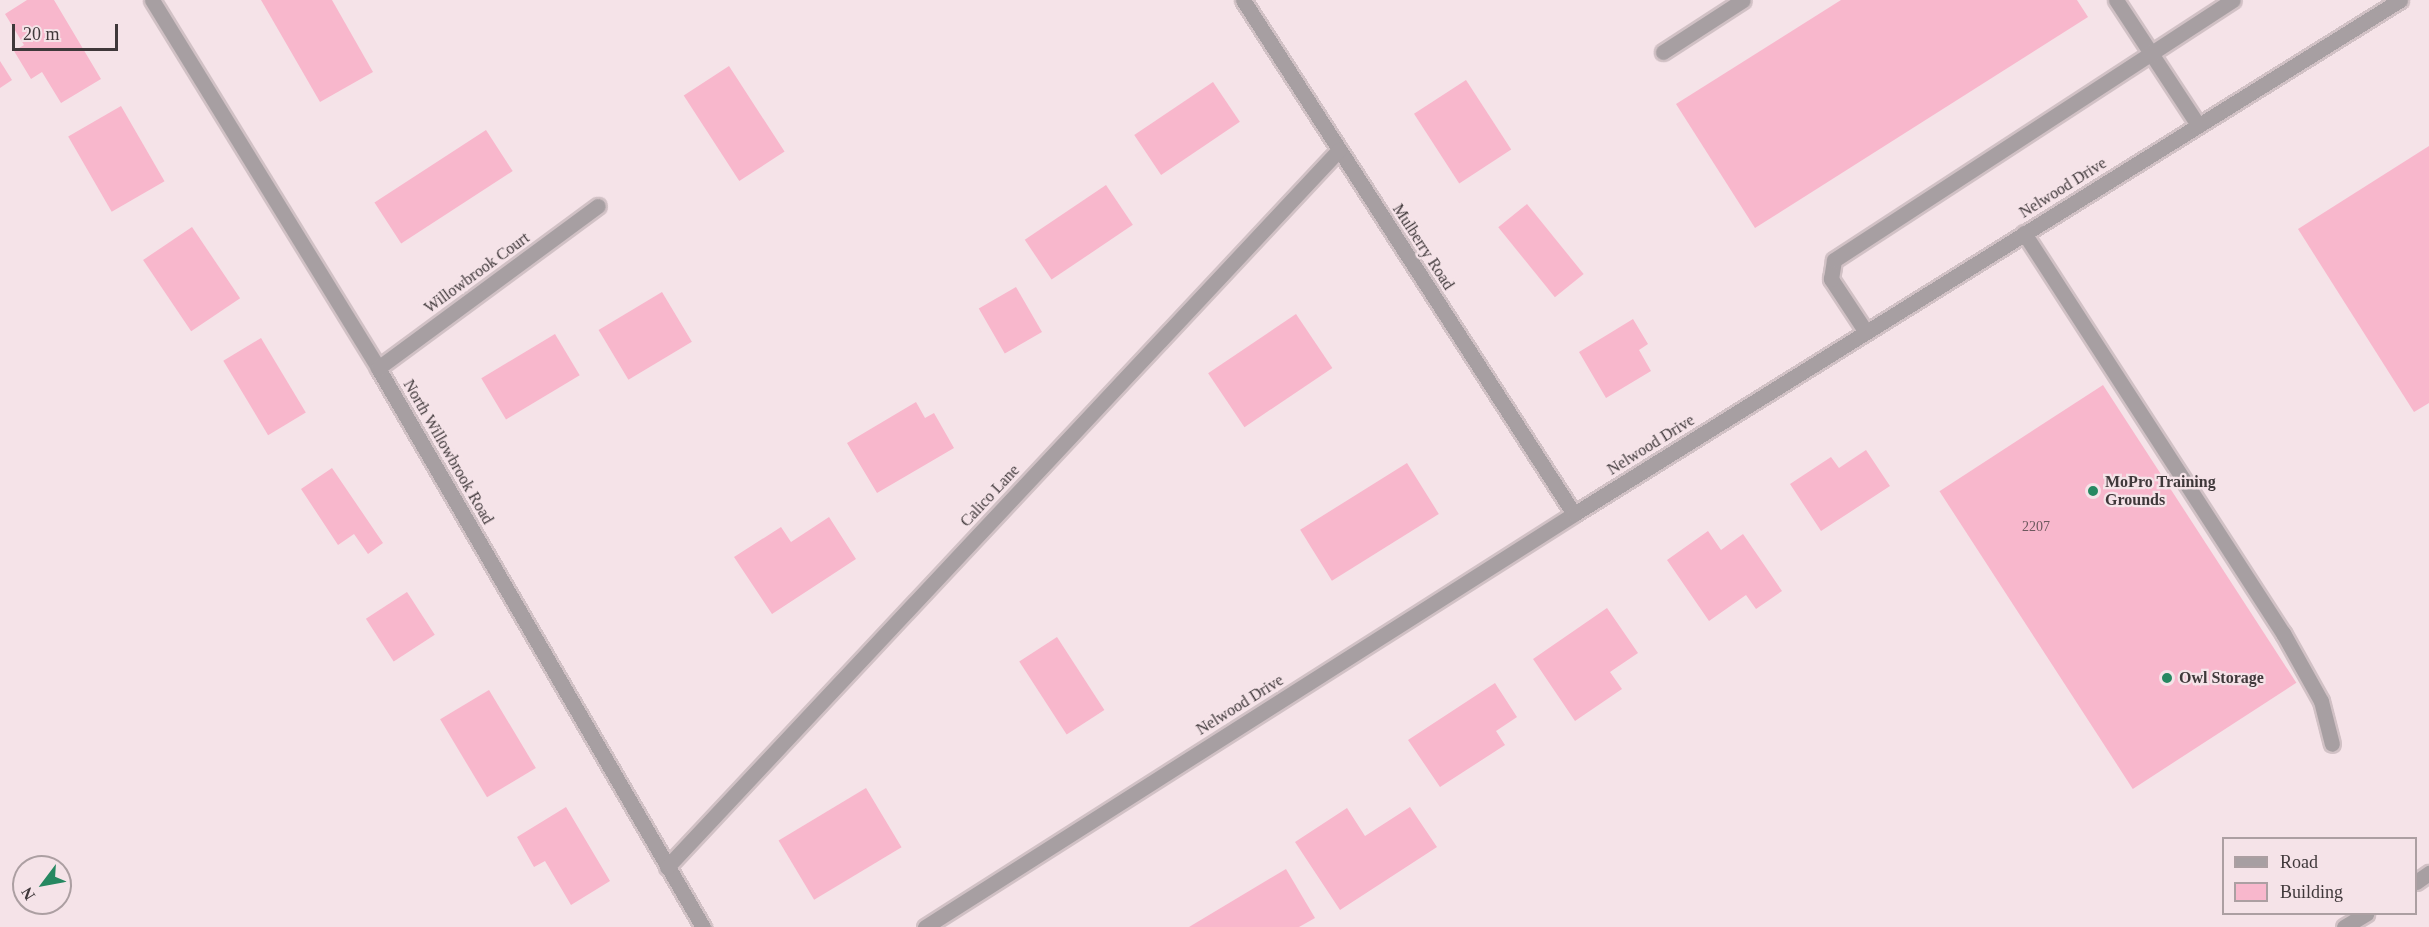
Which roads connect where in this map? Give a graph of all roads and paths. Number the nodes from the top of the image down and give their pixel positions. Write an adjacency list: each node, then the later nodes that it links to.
1 (152, 0): 14 (street, North Willowbrook Road)
2 (1243, 0): 10 (street, Mulberry Road)
3 (1743, 0): 7 (street)
4 (2116, 0): 8 (street)
5 (2233, 0): 8 (street)
6 (2400, 0): 9 (street, Nelwood Drive)
7 (1663, 52)
8 (2151, 53): 9 (street); 13 (street)
9 (2198, 125): 12 (street, Nelwood Drive)
10 (1338, 150): 15 (street, Mulberry Road); 17 (street, Calico Lane)
11 (598, 207): 14 (street, Willowbrook Court)
12 (2024, 233): 13 (street, Nelwood Drive); 16 (street)
13 (1866, 332): 15 (street, Nelwood Drive)
14 (378, 368): 17 (street, North Willowbrook Road)
15 (1574, 514): 20 (street, Nelwood Drive)
16 (2332, 744)
17 (667, 867): 19 (street, North Willowbrook Road)
18 (2364, 915): 21 (street)
19 (702, 927)
20 (925, 927)
21 (2344, 927)

